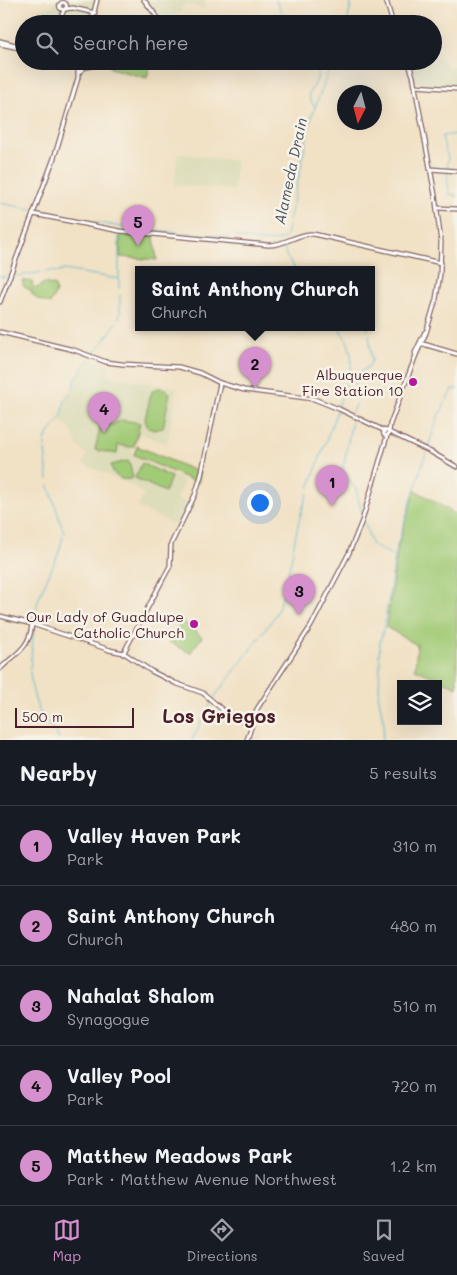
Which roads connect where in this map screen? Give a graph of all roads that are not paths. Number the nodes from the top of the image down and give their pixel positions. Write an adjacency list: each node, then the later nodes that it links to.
1 (98, 0): 4 (main road)
2 (144, 0): 6 (main road)
3 (386, 0): 7 (main road)
4 (94, 13): 5 (main road)
5 (60, 15)
6 (156, 15)
7 (390, 15)
8 (0, 42): 9 (main road)
9 (15, 46)
10 (80, 70): 18 (main road)
11 (411, 70): 12 (main road)
12 (415, 86): 13 (main road); 14 (main road)
13 (457, 89)
14 (430, 169): 15 (main road); 17 (main road)
15 (457, 171)
16 (457, 209): 17 (main road)
17 (438, 210): 19 (main road)
18 (33, 214): 19 (main road); 20 (main road)
19 (441, 262): 22 (main road)
20 (0, 302)
21 (0, 332): 24 (main road)
22 (420, 344): 23 (main road); 25 (main road)
23 (457, 354)
24 (220, 383): 25 (main road); 29 (main road)
25 (386, 433): 26 (main road); 31 (main road)
26 (457, 468)
27 (0, 616): 28 (main road)
28 (32, 624): 29 (main road); 30 (main road)
29 (124, 654): 31 (main road)
30 (0, 669)
31 (251, 726): 32 (main road)
32 (247, 740)

